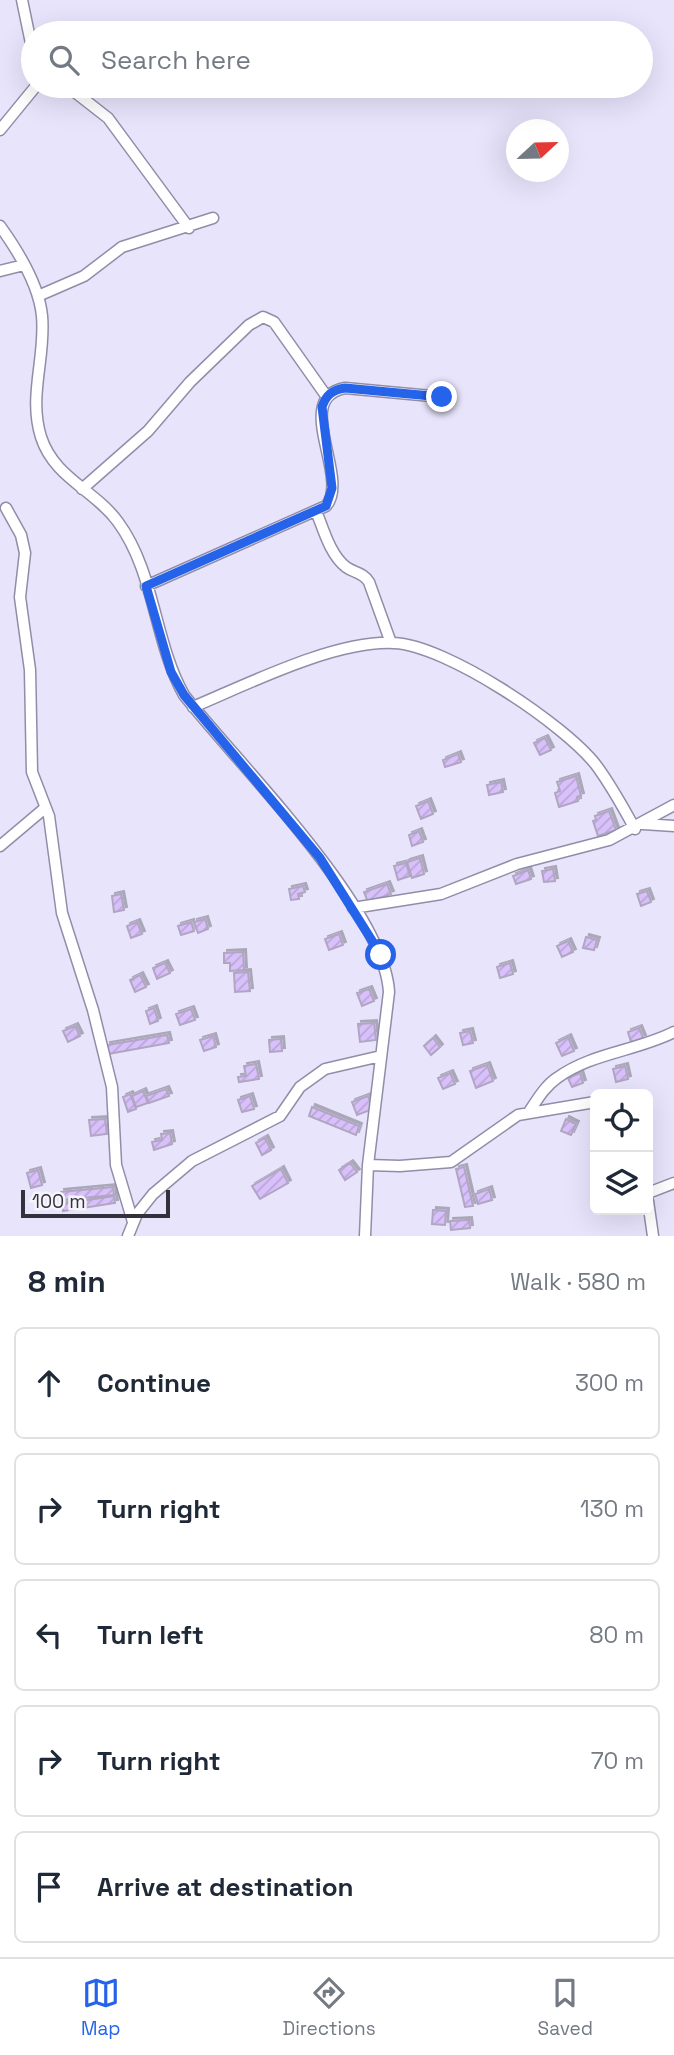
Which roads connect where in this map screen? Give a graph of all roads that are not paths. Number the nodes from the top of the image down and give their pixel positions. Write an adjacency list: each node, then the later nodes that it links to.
1 (22, 0): 2 (street)
2 (26, 21)
3 (26, 98): 5 (street)
4 (82, 98): 8 (street)
5 (0, 130)
6 (213, 218): 8 (street)
7 (0, 226): 9 (street)
8 (189, 228): 11 (street)
9 (24, 265): 10 (street); 11 (street)
10 (0, 271)
11 (38, 296): 14 (street)
12 (327, 397): 13 (street); 14 (street); 16 (street)
13 (442, 397)
14 (82, 488): 17 (street)
15 (6, 508): 21 (street)
16 (316, 511): 17 (street); 18 (street)
17 (146, 586): 19 (street)
18 (391, 643): 19 (street); 23 (street)
19 (193, 707): 25 (street)
20 (674, 805): 23 (street)
21 (45, 808): 24 (street); 34 (street)
22 (674, 826): 23 (street)
23 (639, 827): 25 (street)
24 (0, 846)
25 (354, 908): 27 (street)
26 (674, 1032): 29 (street)
27 (381, 1055): 30 (street); 34 (street)
28 (590, 1103): 29 (street)
29 (529, 1112): 30 (street)
30 (368, 1165): 36 (street)
31 (674, 1183): 32 (street)
32 (653, 1191)
33 (650, 1215): 37 (street)
34 (133, 1222): 35 (street)
35 (128, 1236)
36 (365, 1236)
37 (653, 1236)

